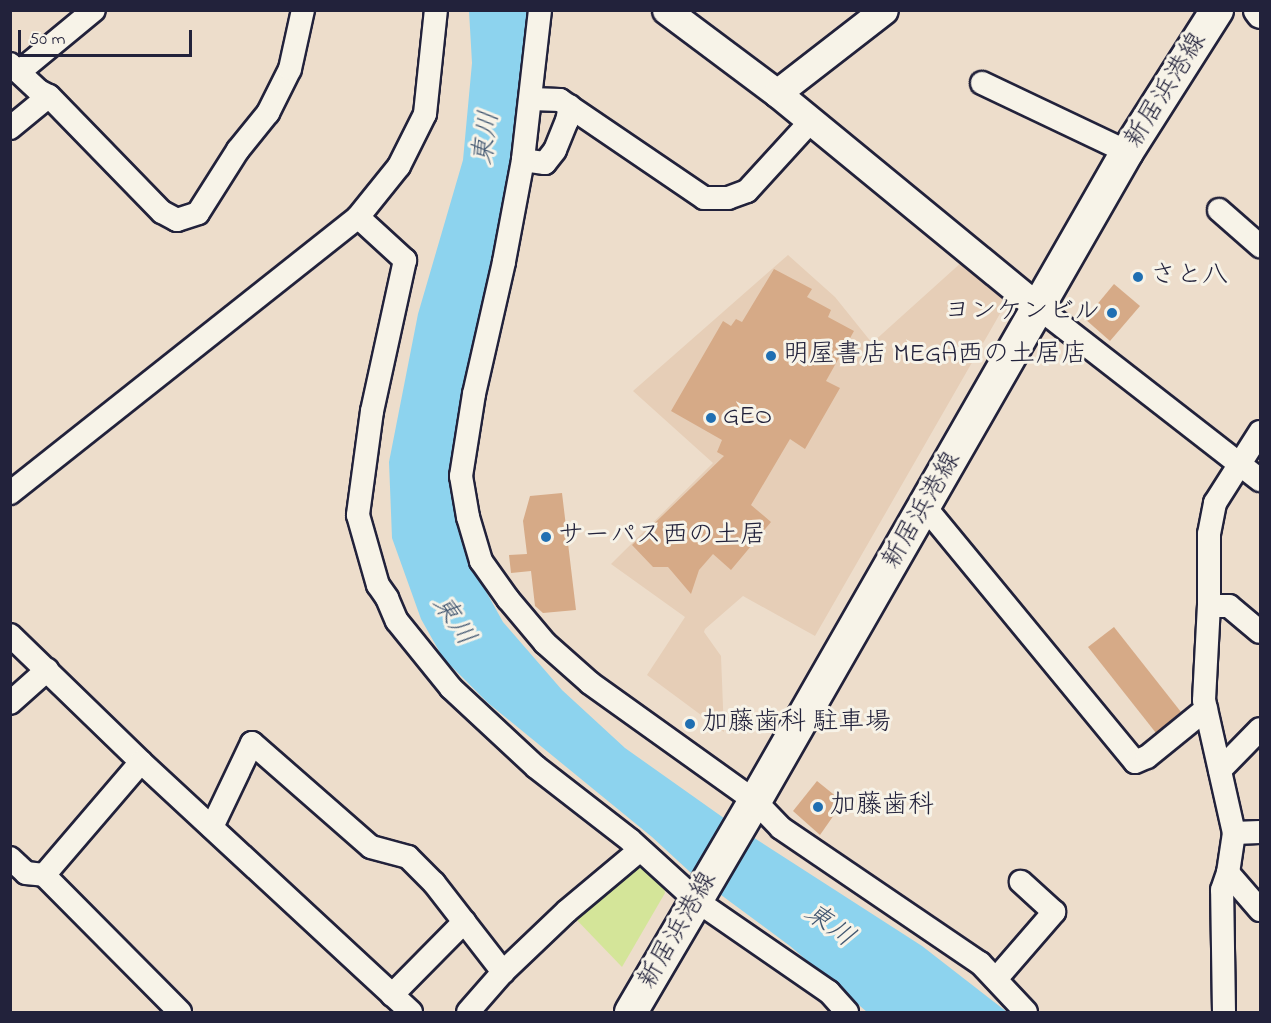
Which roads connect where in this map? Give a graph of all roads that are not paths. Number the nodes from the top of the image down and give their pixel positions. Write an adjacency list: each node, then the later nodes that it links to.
1 (94, 10): 10 (street)
2 (303, 10): 13 (street)
3 (436, 10): 21 (street)
4 (540, 10): 14 (street)
5 (666, 10): 12 (street)
6 (884, 10): 12 (street)
7 (1217, 10): 18 (main road, 新居浜港線)
8 (1257, 10): 9 (street)
9 (1260, 14)
10 (15, 68): 13 (street)
11 (982, 83): 18 (street)
12 (777, 93): 16 (street)
13 (49, 96): 17 (street)
14 (531, 99): 15 (street); 19 (street)
15 (570, 106): 16 (street); 19 (street)
16 (811, 121): 23 (street)
17 (10, 128)
18 (1127, 153): 23 (main road, 新居浜港線)
19 (523, 160): 38 (street)
20 (1219, 210): 22 (street)
21 (358, 217): 27 (street); 42 (street)
22 (1260, 246)
23 (1039, 308): 25 (street); 28 (main road, 新居浜港線)
24 (1260, 432): 25 (street)
25 (1238, 463): 26 (street); 29 (street)
26 (1260, 480)
27 (10, 493)
28 (925, 507): 34 (street); 38 (main road, 新居浜港線)
29 (1209, 606): 30 (street); 34 (street)
30 (1260, 632)
31 (10, 635): 32 (street)
32 (47, 670): 33 (street); 36 (street)
33 (10, 703)
34 (1206, 709): 37 (street)
35 (1260, 729): 37 (street)
36 (141, 762): 39 (street); 45 (street)
37 (1220, 770): 41 (street)
38 (753, 805): 47 (main road, 新居浜港線); 51 (street)
39 (212, 827): 49 (street); 52 (street)
40 (1260, 832): 41 (street)
41 (1234, 833): 44 (street)
42 (640, 850): 47 (street); 50 (street)
43 (10, 858): 45 (street)
44 (1228, 873): 48 (street); 59 (street)
45 (44, 874): 53 (street)
46 (1021, 882): 51 (street)
47 (698, 899): 56 (main road, 新居浜港線); 57 (street)
48 (1260, 910)
49 (464, 922): 50 (street); 52 (street)
50 (503, 972): 55 (street)
51 (996, 980): 58 (street)
52 (392, 995): 54 (street)
53 (180, 1012)
54 (411, 1012)
55 (468, 1012)
56 (631, 1012)
57 (848, 1012)
58 (1026, 1012)
59 (1224, 1012)

